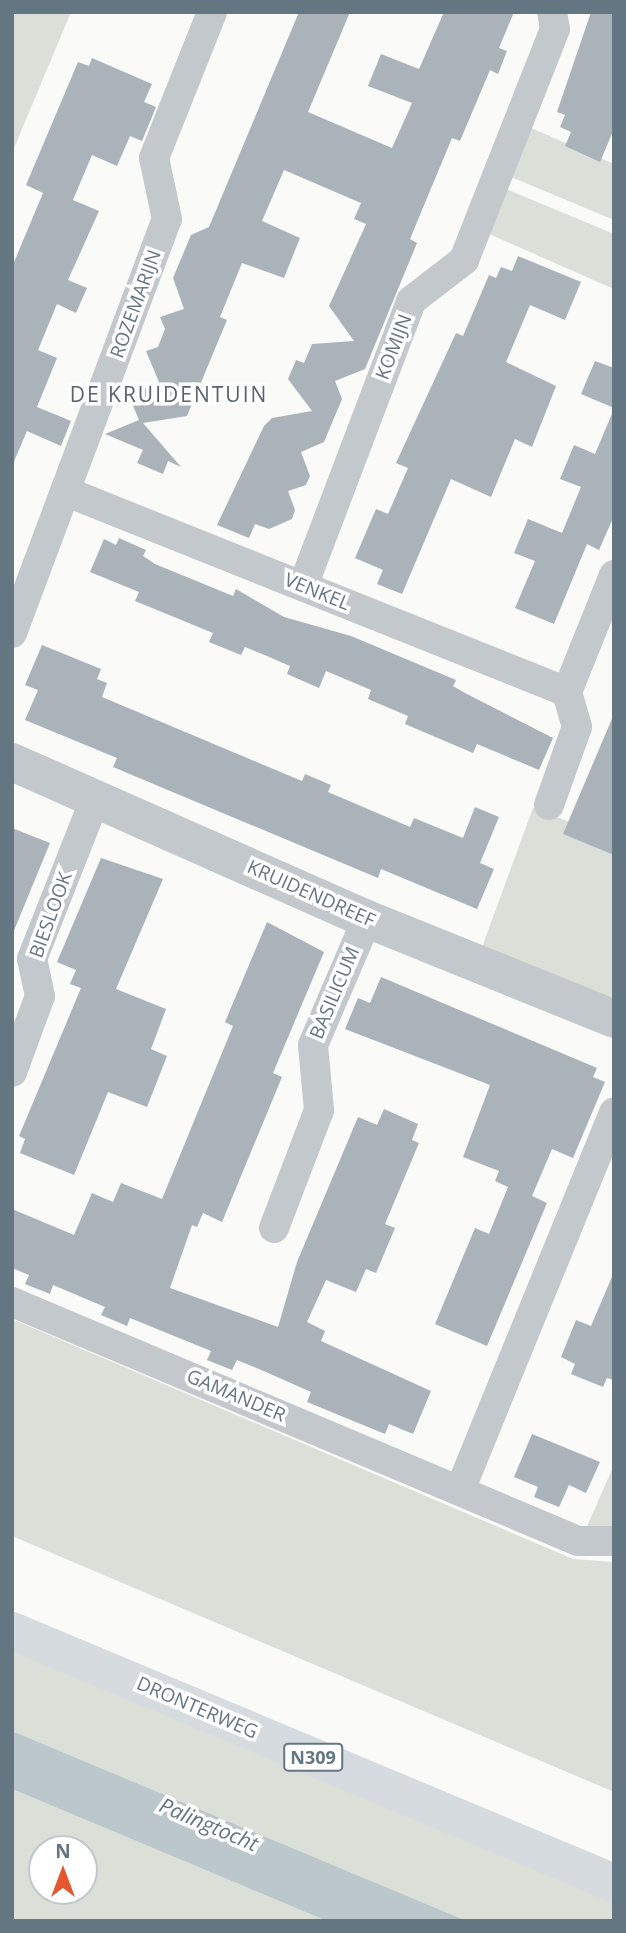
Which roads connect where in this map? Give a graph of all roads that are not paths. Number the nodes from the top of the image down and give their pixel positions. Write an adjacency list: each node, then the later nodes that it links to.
1 (212, 12): 3 (street, ROZEMARIJN)
2 (552, 12): 5 (street, KOMIJN)
3 (67, 492): 5 (street, VENKEL); 6 (street, ROZEMARIJN)
4 (614, 575): 7 (street)
5 (303, 586): 7 (street, VENKEL)
6 (12, 633)
7 (567, 692): 10 (street)
8 (12, 762): 9 (street, KRUIDENDREEF)
9 (95, 799): 11 (street, KRUIDENDREEF); 13 (street, BIESLOOK)
10 (549, 805)
11 (367, 919): 12 (street, KRUIDENDREEF); 15 (street, BASILICUM)
12 (614, 1018)
13 (12, 1072)
14 (614, 1112): 17 (street)
15 (274, 1228)
16 (12, 1302): 17 (street, GAMANDER)
17 (460, 1490): 18 (street, GAMANDER)
18 (614, 1541)
19 (12, 1631): 20 (main road, DRONTERWEG / N309)
20 (614, 1883)

